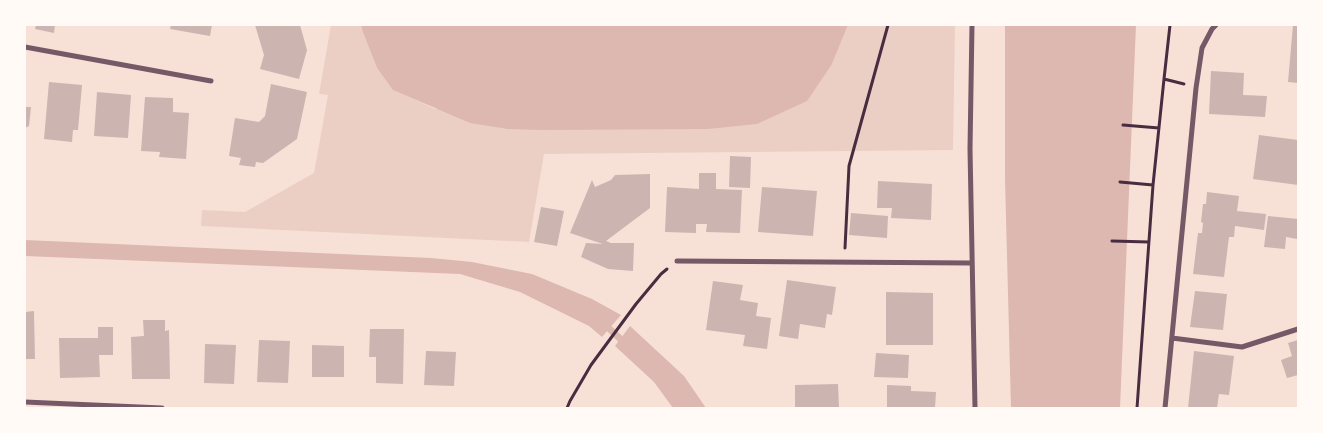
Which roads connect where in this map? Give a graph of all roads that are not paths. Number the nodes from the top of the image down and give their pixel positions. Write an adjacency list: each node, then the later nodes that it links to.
1 (972, 25): 6 (street)
2 (1216, 25): 8 (street)
3 (25, 47): 4 (street)
4 (211, 82)
5 (677, 261): 6 (street)
6 (971, 263): 11 (street)
7 (1298, 329): 8 (street)
8 (1172, 338): 12 (street)
9 (25, 402): 10 (street)
10 (162, 408)
11 (975, 408)
12 (1165, 408)

